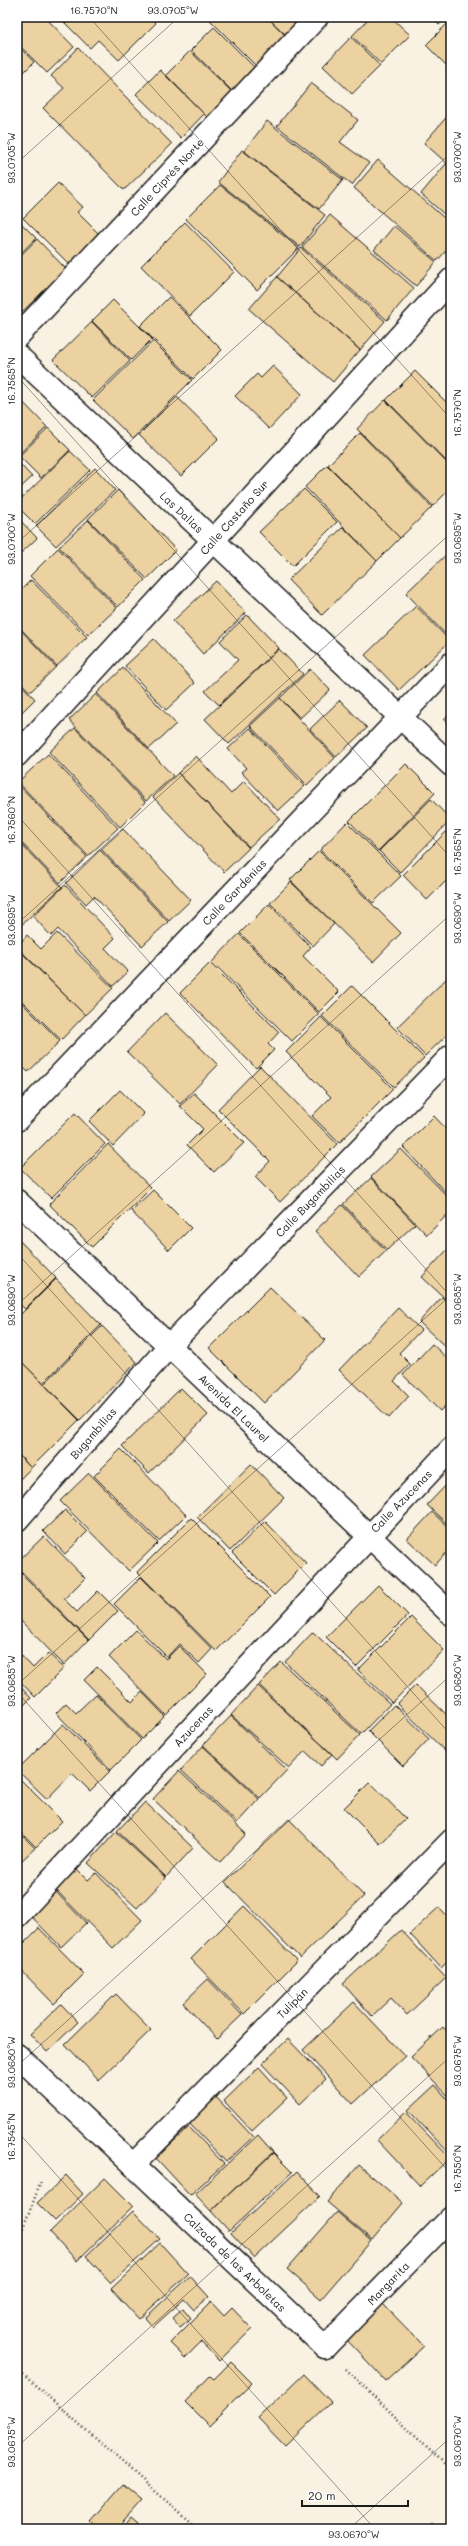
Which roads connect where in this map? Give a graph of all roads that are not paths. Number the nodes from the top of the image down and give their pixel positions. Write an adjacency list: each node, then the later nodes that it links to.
1 (317, 17): 3 (street, Calle Ciprés Norte)
2 (451, 280): 5 (street, Calle Castaño Sur)
3 (17, 337)
4 (17, 355): 5 (street, Las Dalias)
5 (213, 541): 7 (street, Las Dalias); 8 (street, Calle Castaño Sur)
6 (451, 664): 7 (street, Calle Gardenias)
7 (400, 717): 9 (street, Las Dalias); 11 (street, Calle Gardenias)
8 (17, 755)
9 (451, 765)
10 (451, 1056): 13 (street, Calle Bugambilias)
11 (17, 1120)
12 (17, 1201): 13 (street, Avenida El Laurel)
13 (169, 1346): 15 (street, Bugambilias); 16 (street, Avenida El Laurel)
14 (451, 1448): 16 (street, Calle Azucenas)
15 (17, 1520)
16 (368, 1535): 17 (street, Avenida El Laurel); 19 (street, Azucenas)
17 (451, 1614)
18 (451, 1841): 21 (street, Tulipán)
19 (17, 1916)
20 (17, 2055): 21 (street, Calzada de las Arboletas)
21 (132, 2165): 23 (street, Calzada de las Arboletas)
22 (451, 2218): 23 (street, Margarita)
23 (325, 2347)

